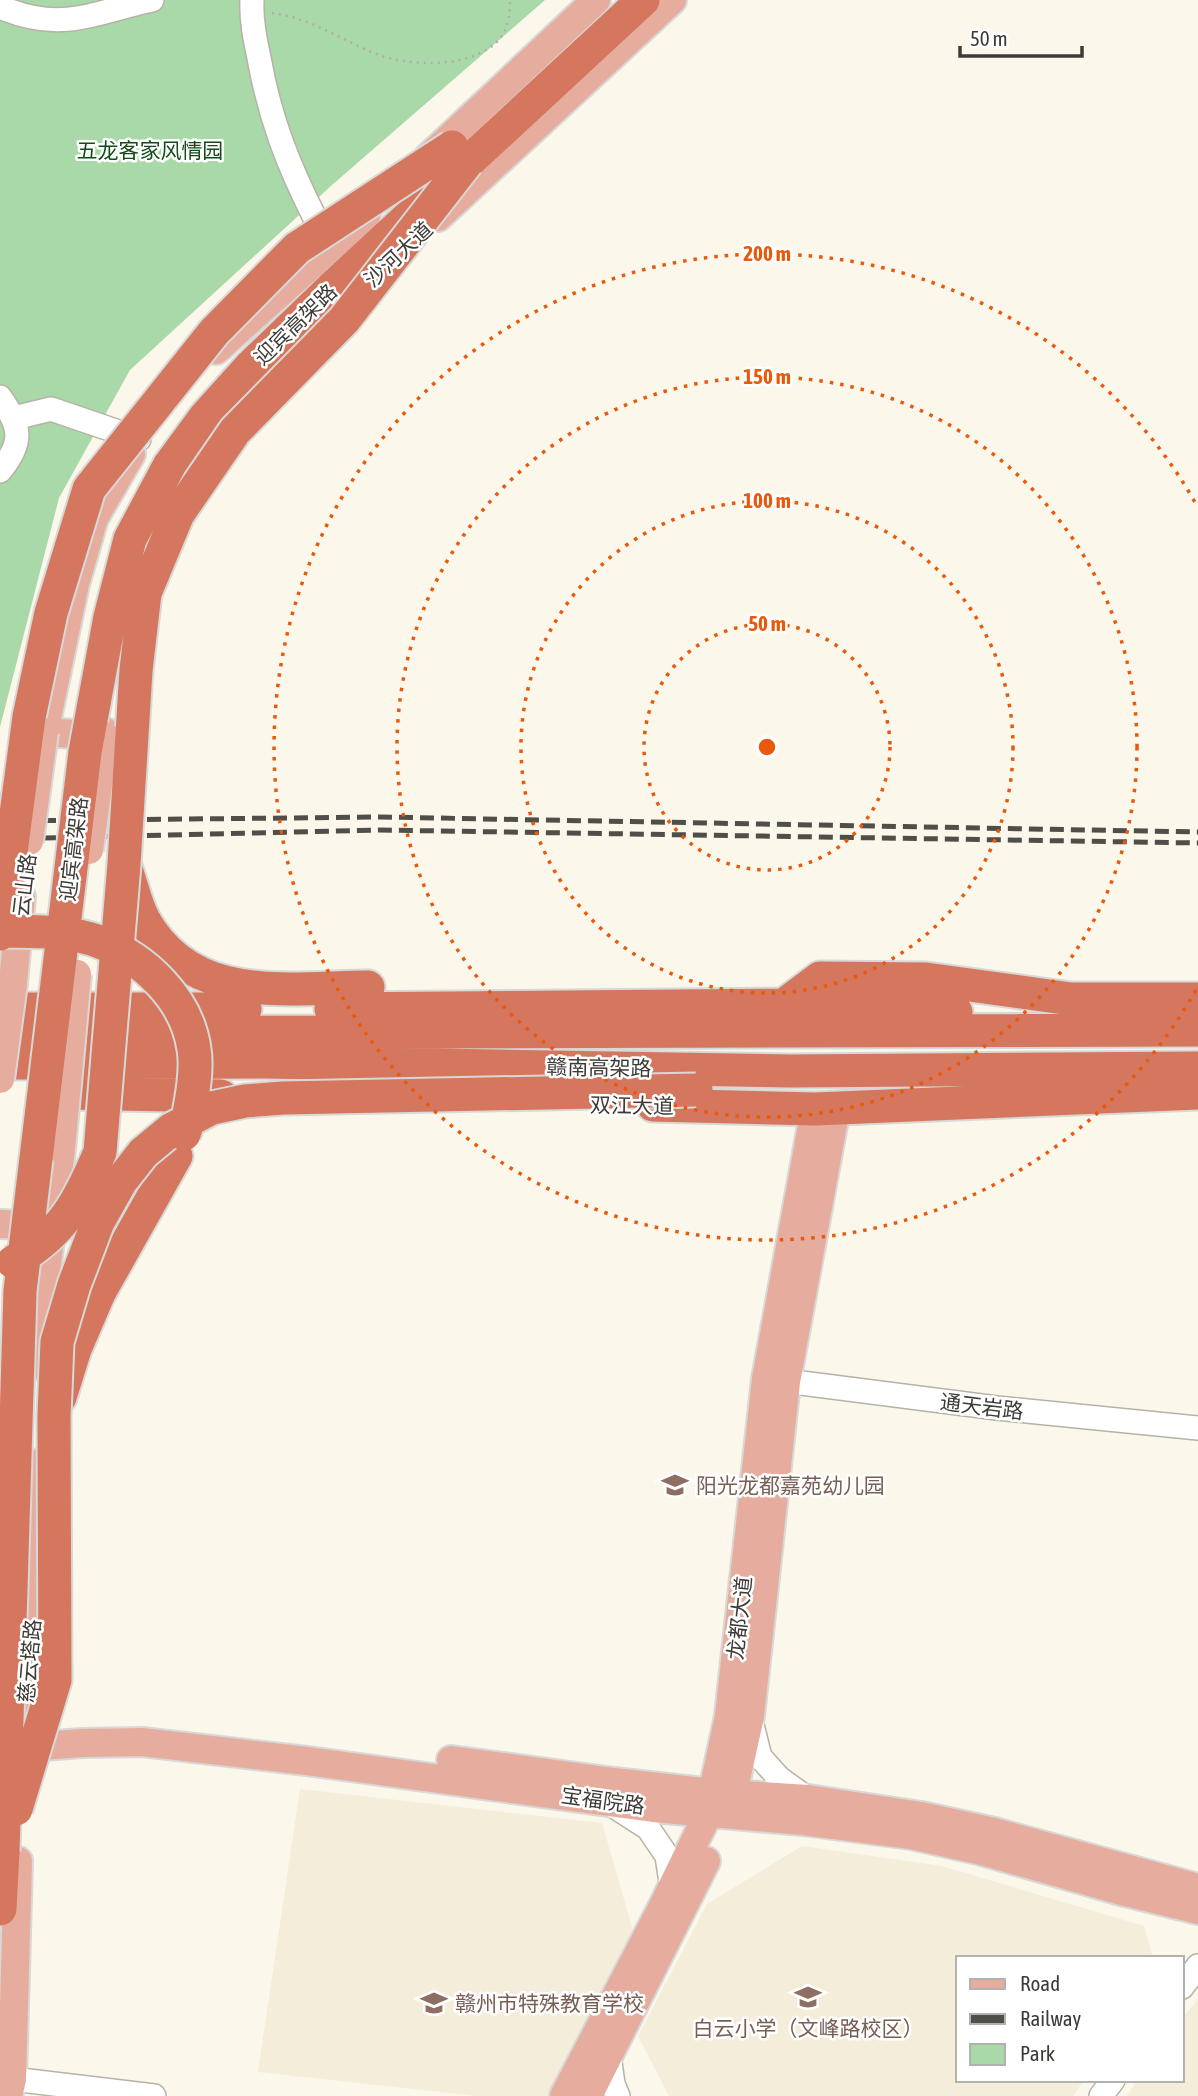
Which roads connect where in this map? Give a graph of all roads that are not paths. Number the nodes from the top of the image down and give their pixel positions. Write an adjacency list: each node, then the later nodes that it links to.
1 (152, 0): 7 (street)
2 (596, 0): 12 (main road)
3 (613, 0): 8 (highway, 迎宾高架路)
4 (643, 0): 8 (highway, 迎宾高架路)
5 (672, 0): 15 (main road, 沙河大道)
6 (252, 5): 9 (street)
7 (0, 7)
8 (460, 155): 16 (highway, bridge); 17 (highway, bridge); 35 (highway, 迎宾高架路, bridge); 44 (highway, 迎宾高架路, bridge)
9 (316, 220)
10 (0, 397): 11 (street)
11 (14, 418): 12 (street); 13 (street)
12 (139, 439): 14 (main road)
13 (0, 471)
14 (44, 732): 15 (main road); 17 (main road, 云山路, bridge)
15 (105, 736): 29 (main road, 沙河大道, bridge)
16 (124, 863): 21 (highway); 34 (highway, bridge)
17 (9, 899): 18 (highway, bridge); 19 (main road, 云山路)
18 (0, 933): 37 (highway, bridge)
19 (7, 996): 21 (highway); 28 (main road, 云山路, bridge)
20 (1198, 999): 21 (highway)
21 (785, 1005): 23 (highway)
22 (1198, 1030): 23 (highway, 赣南高架路)
23 (1058, 1031): 24 (highway, 赣南高架路)
24 (0, 1033)
25 (0, 1063): 27 (highway, 赣南高架路)
26 (1198, 1068): 27 (highway, 赣南高架路)
27 (791, 1071): 37 (highway, bridge)
28 (0, 1079)
29 (66, 1093): 31 (highway, 双江大道); 33 (main road, bridge)
30 (1198, 1093): 31 (highway, 双江大道)
31 (825, 1108): 36 (main road, 龙都大道)
32 (0, 1224): 33 (main road)
33 (52, 1226): 40 (main road, 慈云塔路)
34 (0, 1269)
35 (0, 1352)
36 (776, 1380): 38 (street, 通天岩路); 39 (main road, 龙都大道); 43 (main road, 龙都大道)
37 (54, 1416): 44 (highway, bridge)
38 (1198, 1428)
39 (750, 1716): 41 (street); 43 (main road, 龙都大道)
40 (11, 1739): 42 (main road, 宝福院路); 43 (main road, 宝福院路); 52 (main road, 慈云塔路)
41 (808, 1799): 43 (main road, 宝福院路); 45 (main road, 宝福院路)
42 (607, 1802): 43 (main road, 宝福院路); 46 (street)
43 (720, 1804): 46 (main road, 龙都大道); 48 (main road, 宝福院路); 51 (main road, 龙都大道)
44 (3, 1851): 47 (highway, 迎宾高架路)
45 (1198, 1888)
46 (671, 1889): 54 (main road, 龙都大道)
47 (0, 1909)
48 (1198, 1910)
49 (1198, 1966): 50 (street)
50 (1184, 1984)
51 (609, 2055): 55 (main road, 龙都大道); 56 (street)
52 (10, 2088): 53 (street)
53 (154, 2096)
54 (564, 2096)
55 (589, 2096)
56 (618, 2096)

